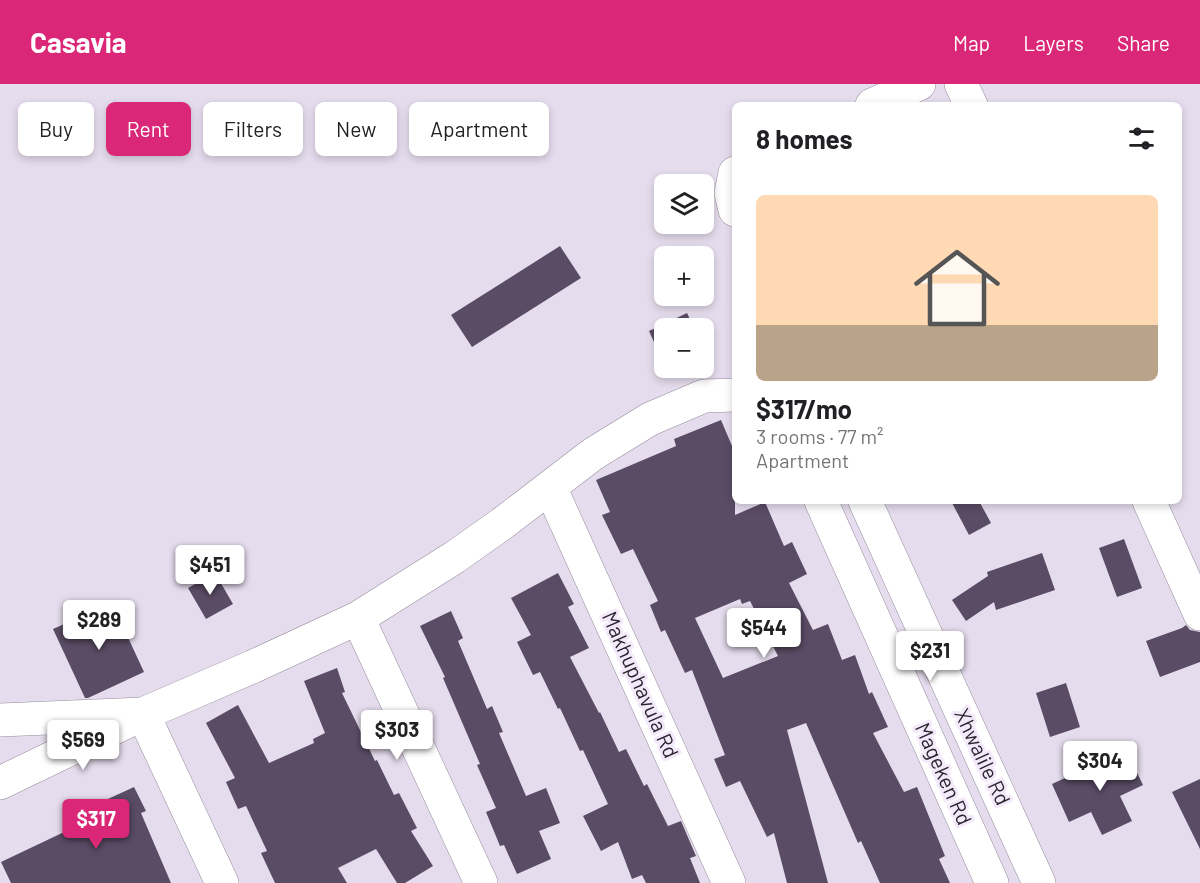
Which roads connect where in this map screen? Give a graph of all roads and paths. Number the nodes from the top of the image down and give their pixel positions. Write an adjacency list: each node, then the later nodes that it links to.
1 (919, 84): 3 (street)
2 (961, 84): 4 (street)
3 (879, 102)
4 (970, 102)
5 (732, 395): 6 (street)
6 (550, 487): 11 (street); 17 (street, Makhuphavula Rd)
7 (821, 504): 18 (street, Mageken Rd)
8 (866, 504): 19 (street, Xhwalile Rd)
9 (1150, 504): 10 (street)
10 (1200, 614)
11 (358, 618): 12 (street); 16 (street)
12 (143, 714): 13 (street); 14 (street); 15 (street)
13 (0, 720)
14 (0, 783)
15 (222, 883)
16 (481, 883)
17 (729, 883)
18 (992, 883)
19 (1040, 883)

